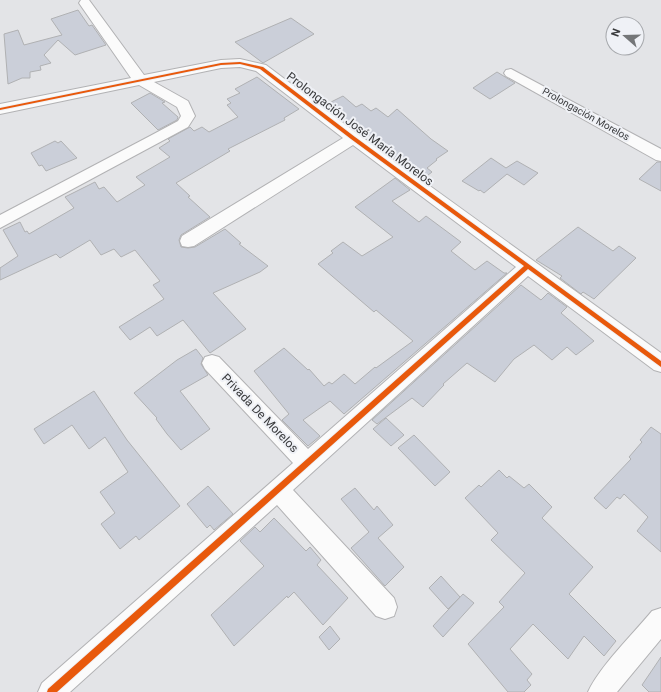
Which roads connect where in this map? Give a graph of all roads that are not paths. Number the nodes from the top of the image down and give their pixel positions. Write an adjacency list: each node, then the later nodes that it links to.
1 (85, 3): 3 (street)
2 (511, 73): 6 (street, Prolongación Morelos)
3 (140, 80): 4 (street, Prolongación José María Morelos); 5 (street, Prolongación José María Morelos); 7 (street)
4 (0, 109)
5 (353, 138): 8 (street); 9 (street, Prolongación José María Morelos)
6 (661, 156)
7 (0, 222)
8 (188, 241)
9 (527, 267): 11 (street, Prolongación José María Morelos); 12 (street)
10 (212, 363): 12 (street, Privada De Morelos)
11 (661, 364)
12 (308, 463): 13 (street)
13 (278, 490): 14 (street); 16 (street)
14 (385, 607)
15 (661, 620): 17 (street)
16 (51, 692)
17 (601, 692)

